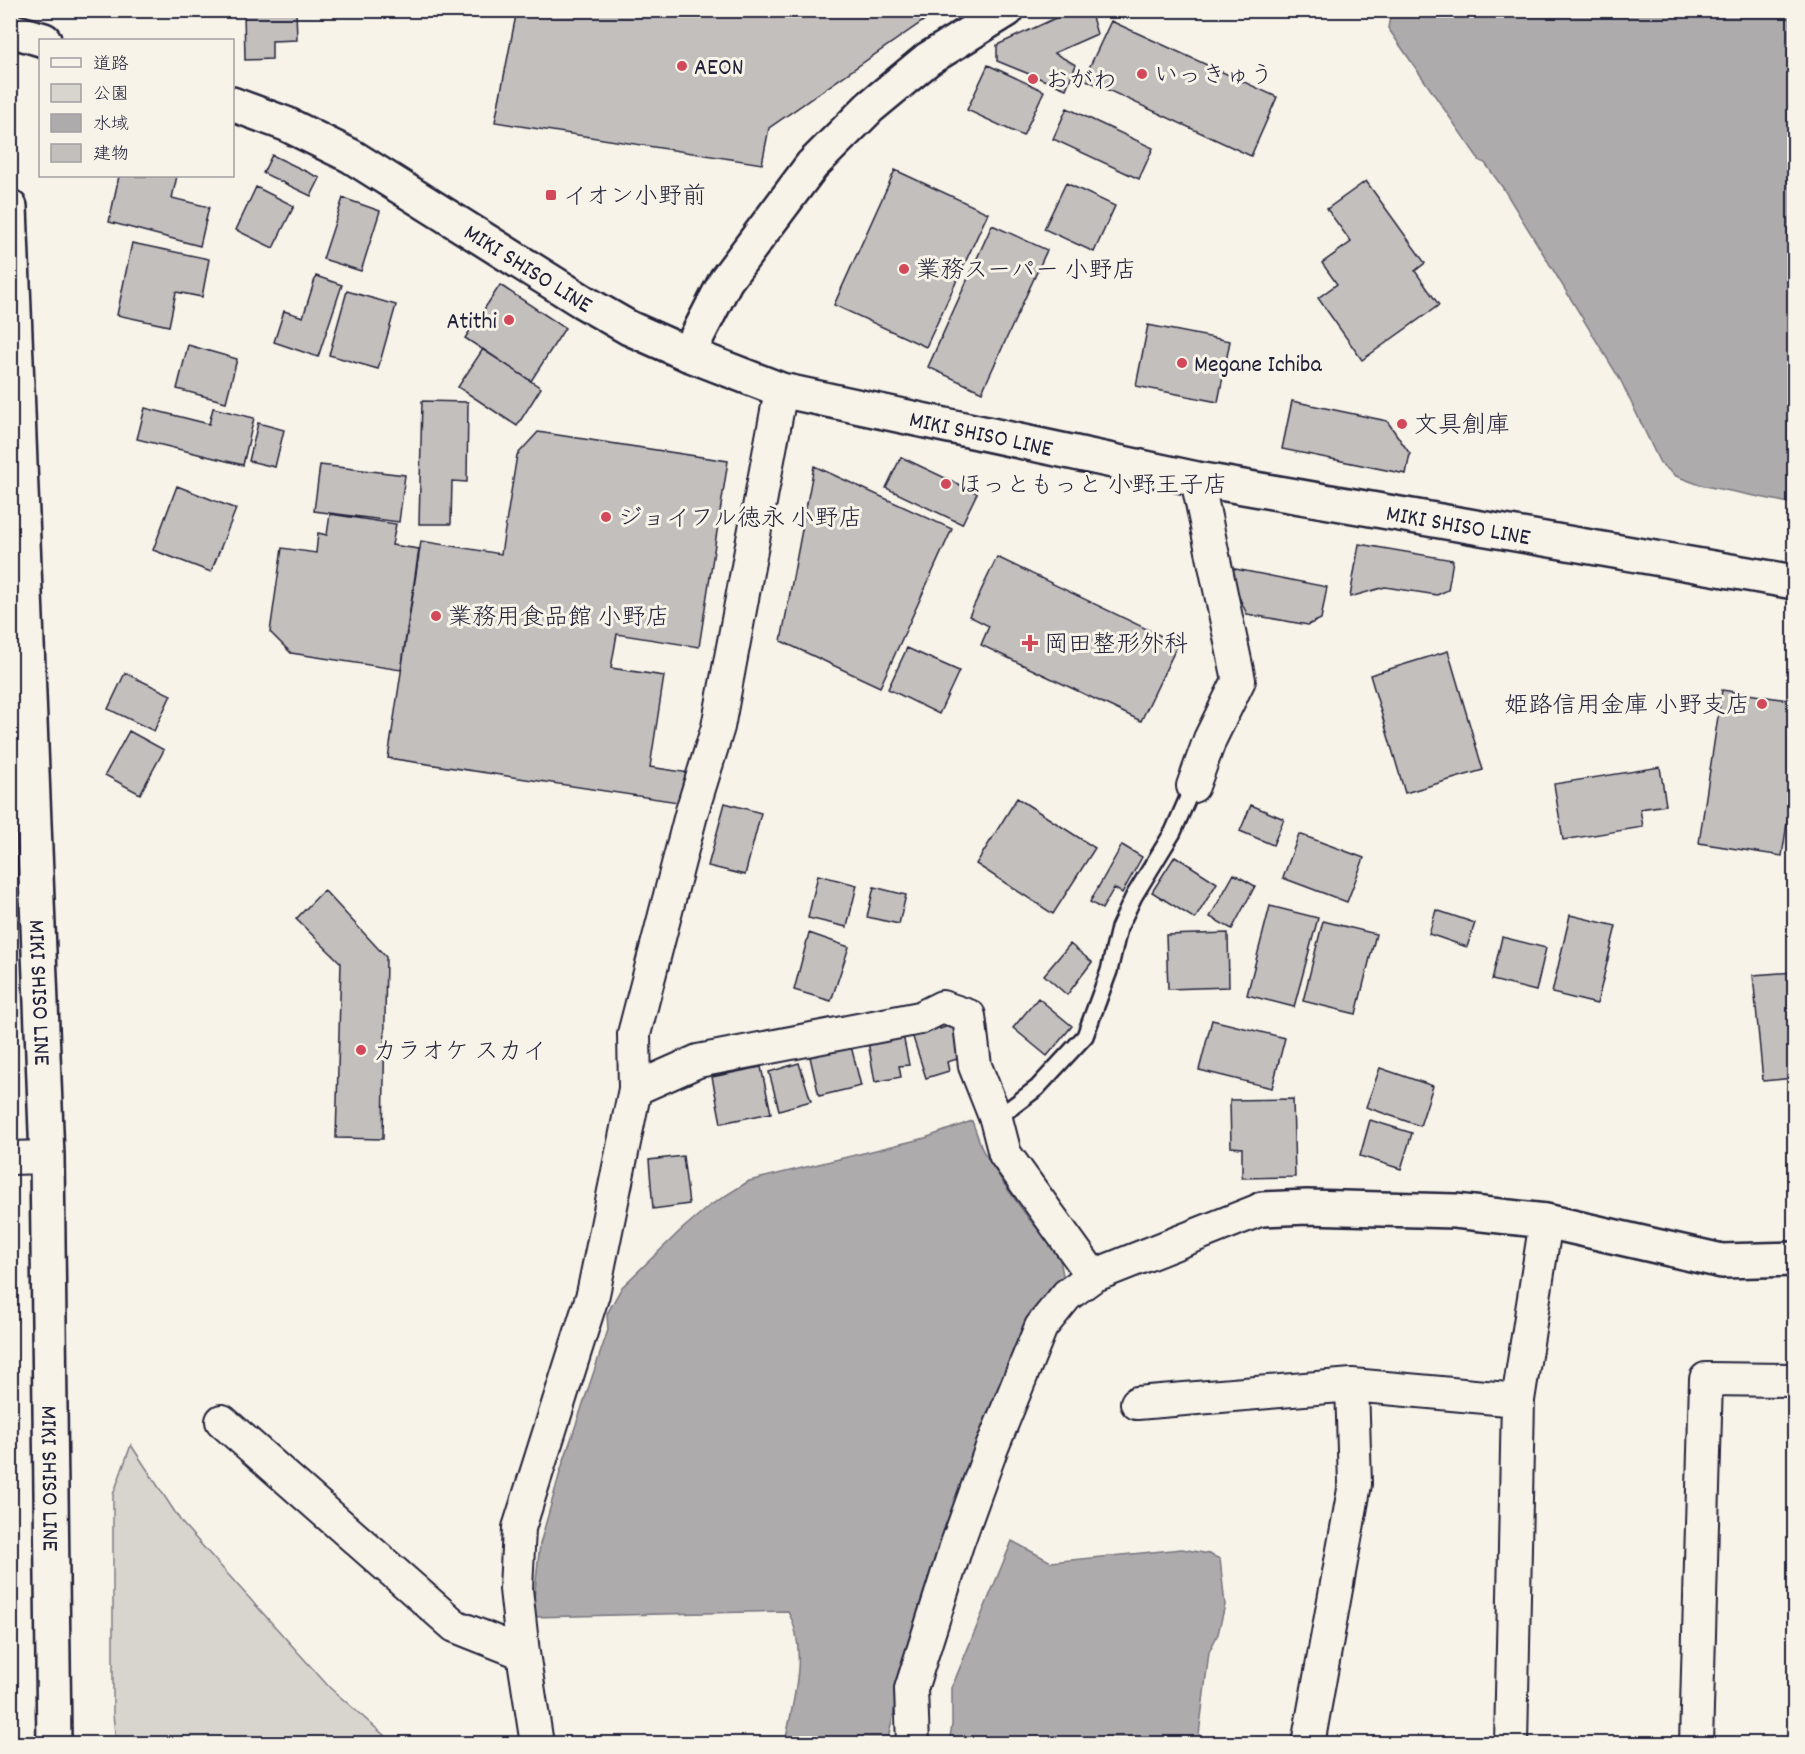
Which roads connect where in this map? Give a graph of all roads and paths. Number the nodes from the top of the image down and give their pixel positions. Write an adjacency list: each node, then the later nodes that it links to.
1 (1007, 10): 6 (main road)
2 (10, 30): 3 (main road)
3 (41, 39)
4 (234, 105): 6 (main road, MIKI SHISO LINE)
5 (10, 207): 9 (main road, MIKI SHISO LINE)
6 (688, 354): 7 (main road, MIKI SHISO LINE)
7 (781, 390): 8 (main road, MIKI SHISO LINE); 12 (street)
8 (1197, 479): 10 (main road, MIKI SHISO LINE); 11 (street)
9 (16, 503): 14 (main road, MIKI SHISO LINE)
10 (1794, 582)
11 (1192, 786): 13 (lane)
12 (635, 1089): 13 (street); 25 (street)
13 (996, 1119): 19 (street)
14 (47, 1157): 15 (street); 26 (main road, MIKI SHISO LINE)
15 (10, 1158)
16 (1262, 1209): 17 (main road); 19 (street)
17 (1546, 1221): 18 (main road); 22 (street)
18 (1794, 1259)
19 (1094, 1276): 28 (street)
20 (1794, 1380): 31 (street)
21 (1352, 1385): 22 (street); 23 (street); 29 (street)
22 (1518, 1400): 30 (street)
23 (1137, 1404)
24 (222, 1421): 25 (street)
25 (523, 1653): 27 (street)
26 (54, 1743)
27 (537, 1743)
28 (913, 1743)
29 (1308, 1743)
30 (1510, 1743)
31 (1696, 1743)

